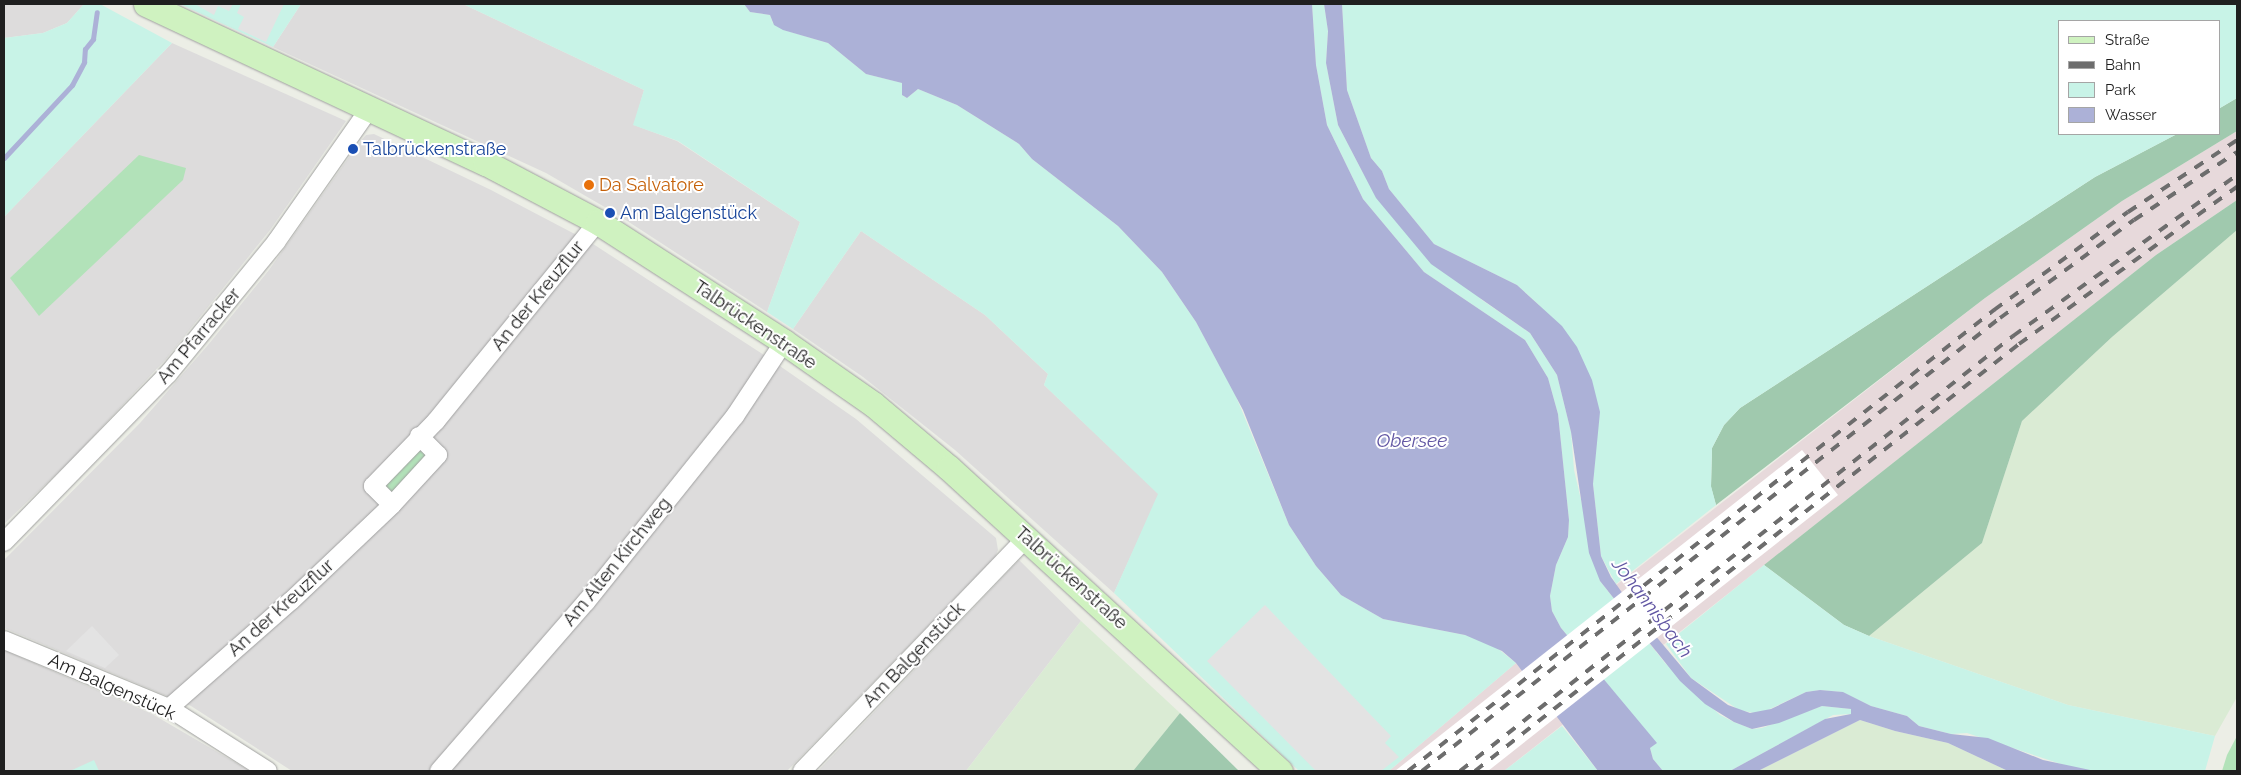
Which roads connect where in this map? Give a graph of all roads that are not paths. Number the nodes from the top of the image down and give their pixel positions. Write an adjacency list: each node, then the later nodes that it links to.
1 (146, 4): 2 (main road, Talbrückenstraße)
2 (369, 109): 3 (main road, Talbrückenstraße); 8 (street, Am Pfarracker)
3 (598, 222): 4 (main road, Talbrückenstraße); 5 (street, An der Kreuzflur)
4 (784, 342): 7 (main road, Talbrückenstraße); 12 (street, Am Alten Kirchweg)
5 (419, 436): 6 (street, An der Kreuzflur); 6 (street, An der Kreuzflur)
6 (392, 505): 10 (street, An der Kreuzflur)
7 (1026, 538): 13 (street, Am Balgenstück); 14 (main road, Talbrückenstraße)
8 (4, 542)
9 (4, 640): 10 (street, Am Balgenstück)
10 (169, 708): 11 (street, Am Balgenstück)
11 (268, 771)
12 (439, 771)
13 (802, 771)
14 (1280, 771)

